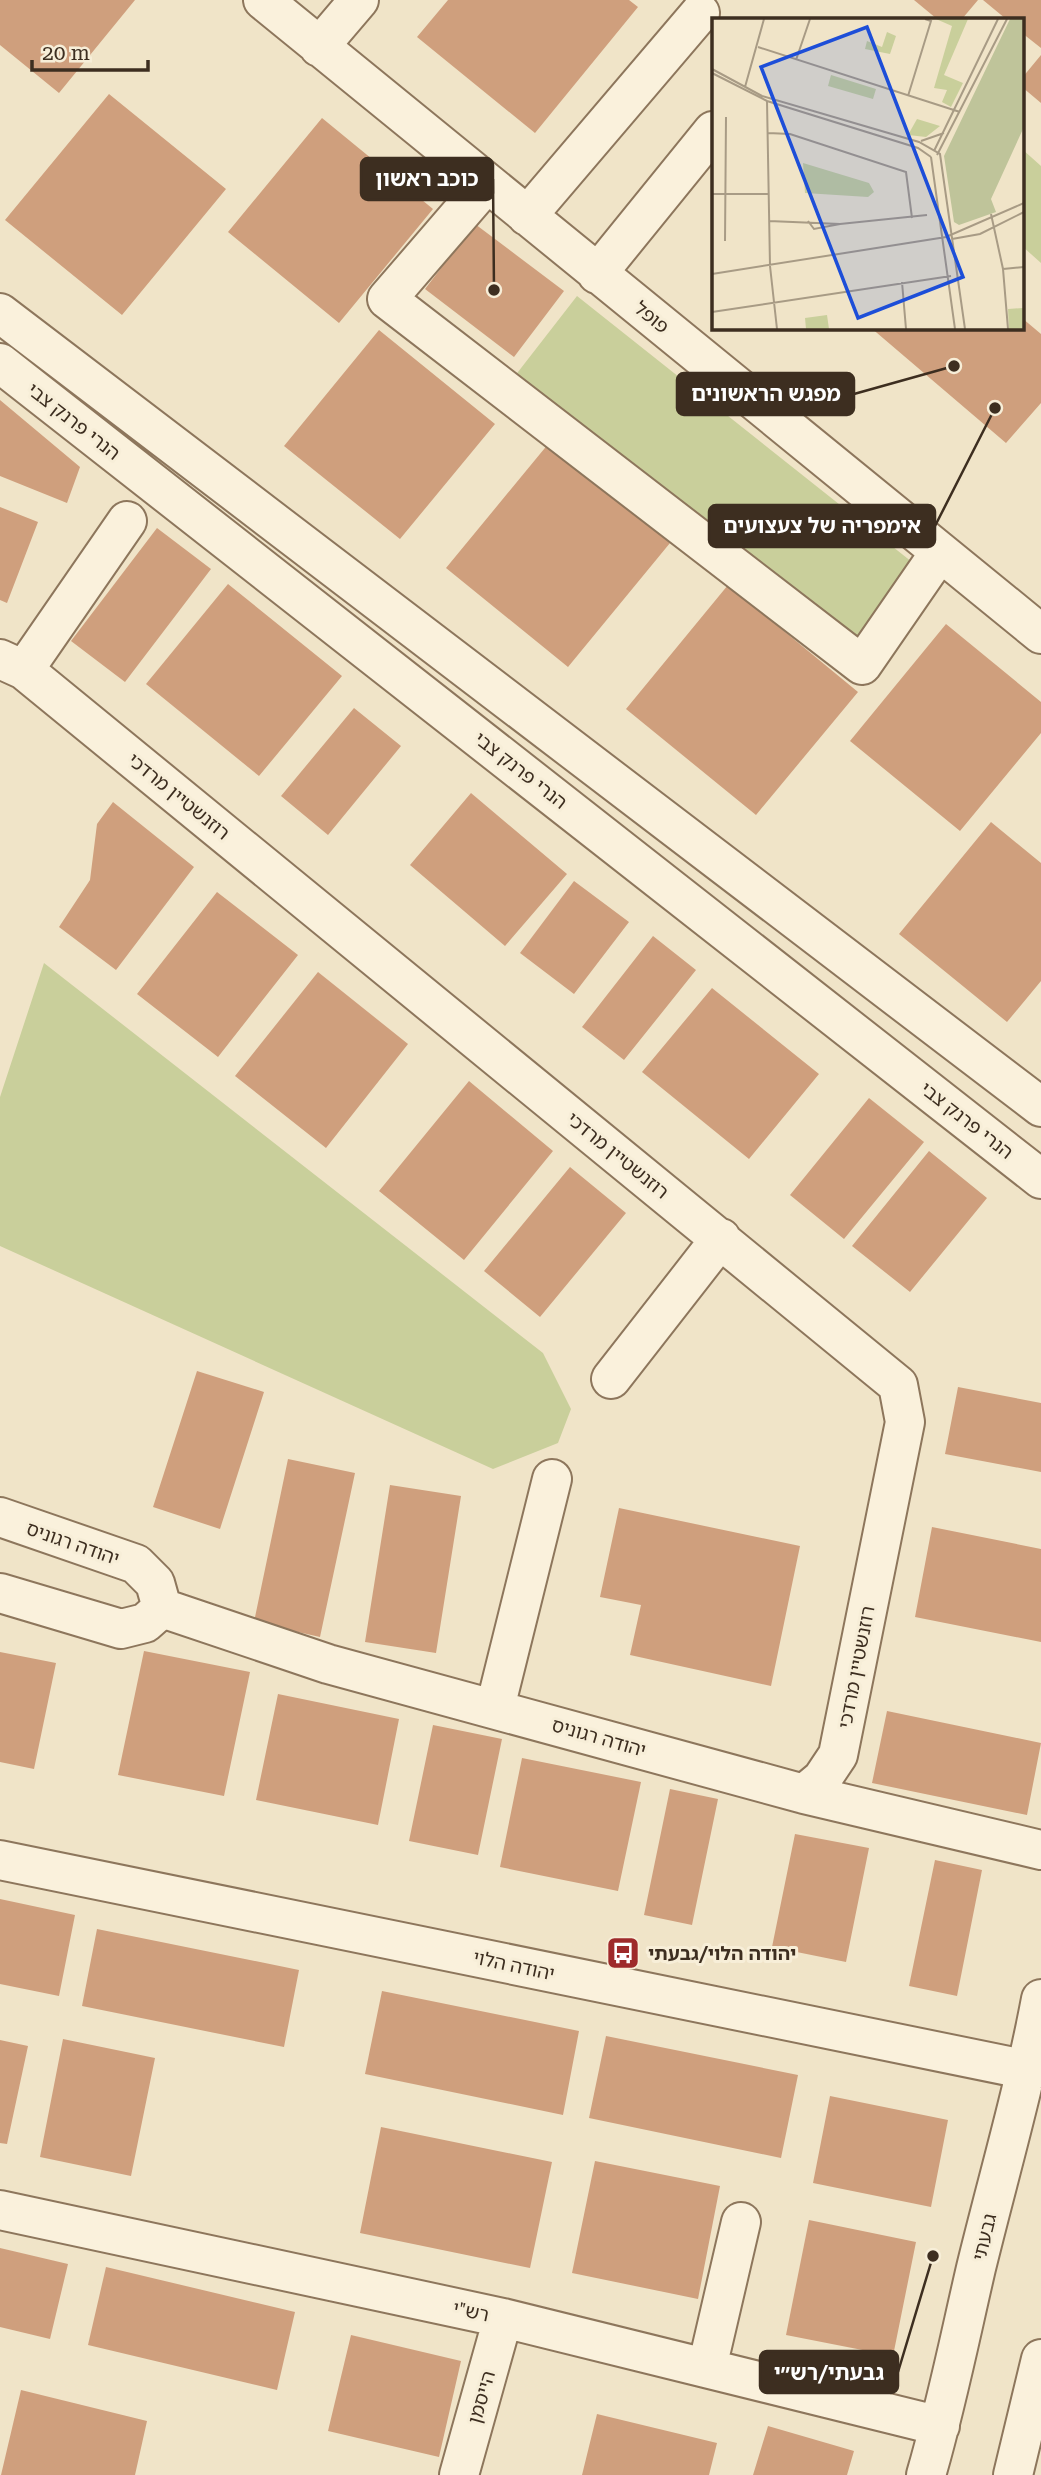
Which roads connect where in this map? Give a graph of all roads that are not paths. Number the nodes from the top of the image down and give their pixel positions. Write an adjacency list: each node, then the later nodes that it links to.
1 (263, 0): 4 (street, פופל)
2 (359, 0): 4 (street)
3 (700, 13): 7 (street)
4 (319, 47): 6 (street, פופל)
5 (712, 132): 8 (street)
6 (487, 183): 7 (street, פופל); 12 (street)
7 (527, 216): 8 (street, פופל)
8 (597, 274): 12 (street, פופל)
9 (0, 313): 15 (street)
10 (0, 363): 16 (street, הנרי פרנק צבי)
11 (127, 520): 14 (street)
12 (940, 552): 13 (street, פופל)
13 (1041, 634)
14 (12, 665): 17 (street, רוזנשטיין מרדכי)
15 (1041, 1107)
16 (1041, 1179)
17 (721, 1238): 18 (street); 24 (street, רוזנשטיין מרדכי)
18 (611, 1380)
19 (552, 1479): 23 (street)
20 (0, 1517): 22 (street, יהודה רגוניס)
21 (0, 1594): 22 (street)
22 (162, 1608): 23 (street, יהודה רגוניס)
23 (495, 1708): 24 (street, יהודה רגוניס)
24 (804, 1794): 25 (street, יהודה רגוניס)
25 (1041, 1850)
26 (0, 1860): 28 (street, יהודה הלוי)
27 (1041, 1999): 28 (street, גבעתי)
28 (1037, 2073): 34 (street, גבעתי)
29 (0, 2210): 31 (street, רש"י)
30 (741, 2222): 33 (street)
31 (503, 2318): 33 (street, רש"י); 35 (street, הייסמן)
32 (1041, 2359): 37 (street)
33 (707, 2368): 34 (street, רש"י)
34 (940, 2426): 36 (street, גבעתי)
35 (459, 2475)
36 (926, 2475)
37 (1013, 2475)

